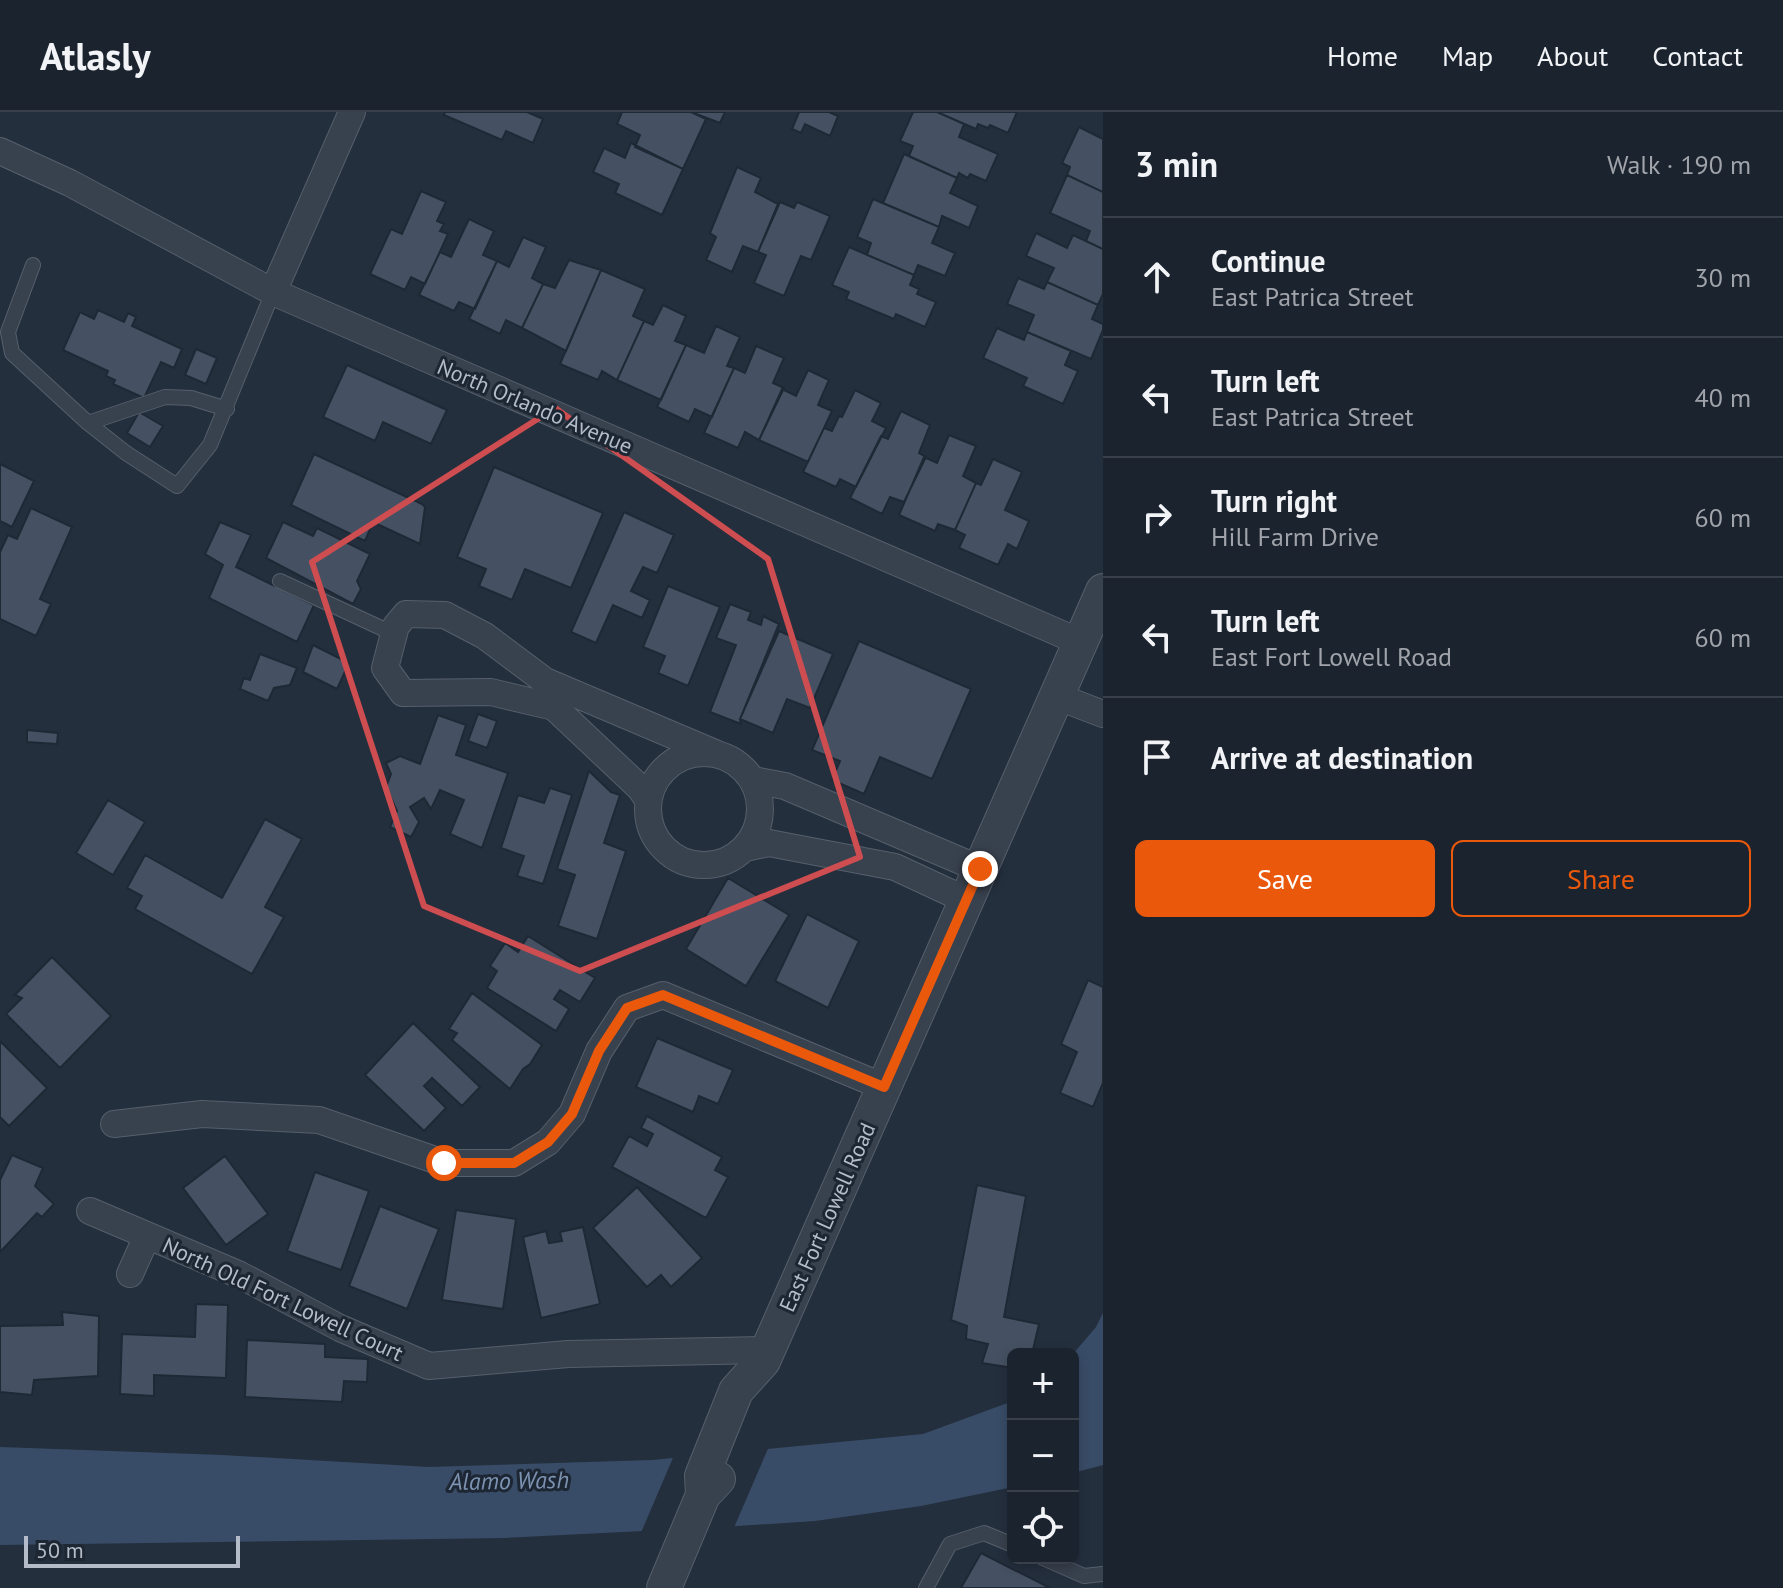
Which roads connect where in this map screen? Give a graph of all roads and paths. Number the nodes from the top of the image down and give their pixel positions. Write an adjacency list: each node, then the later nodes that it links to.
1 (352, 112): 4 (street)
2 (0, 151): 4 (street, North Orlando Avenue)
3 (33, 265): 6 (lane)
4 (273, 292): 5 (lane); 10 (street, North Orlando Avenue)
5 (227, 409): 6 (lane); 6 (lane)
6 (88, 423)
7 (280, 581): 9 (lane)
8 (1103, 591): 10 (street, East Fort Lowell Road)
9 (394, 634): 13 (street); 15 (street)
10 (1089, 638): 11 (street, East Fort Lowell Road)
11 (1056, 696): 12 (street); 17 (street, East Fort Lowell Road)
12 (1103, 714)
13 (717, 754): 14 (street); 15 (street)
14 (753, 780): 16 (street); 17 (street)
15 (648, 800): 16 (street)
16 (745, 848): 18 (street)
17 (980, 869): 18 (street, East Fort Lowell Road)
18 (966, 900): 19 (street, East Fort Lowell Road)
19 (884, 1087): 20 (street); 24 (street, East Fort Lowell Road)
20 (114, 1124)
21 (90, 1211): 22 (street, North Old Fort Lowell Court)
22 (147, 1236): 23 (street); 24 (street, North Old Fort Lowell Court)
23 (130, 1274)
24 (766, 1355): 28 (street, East Fort Lowell Road)
25 (1007, 1543): 29 (lane)
26 (1057, 1564): 27 (lane)
27 (1103, 1574)
28 (669, 1576)
29 (926, 1588)

